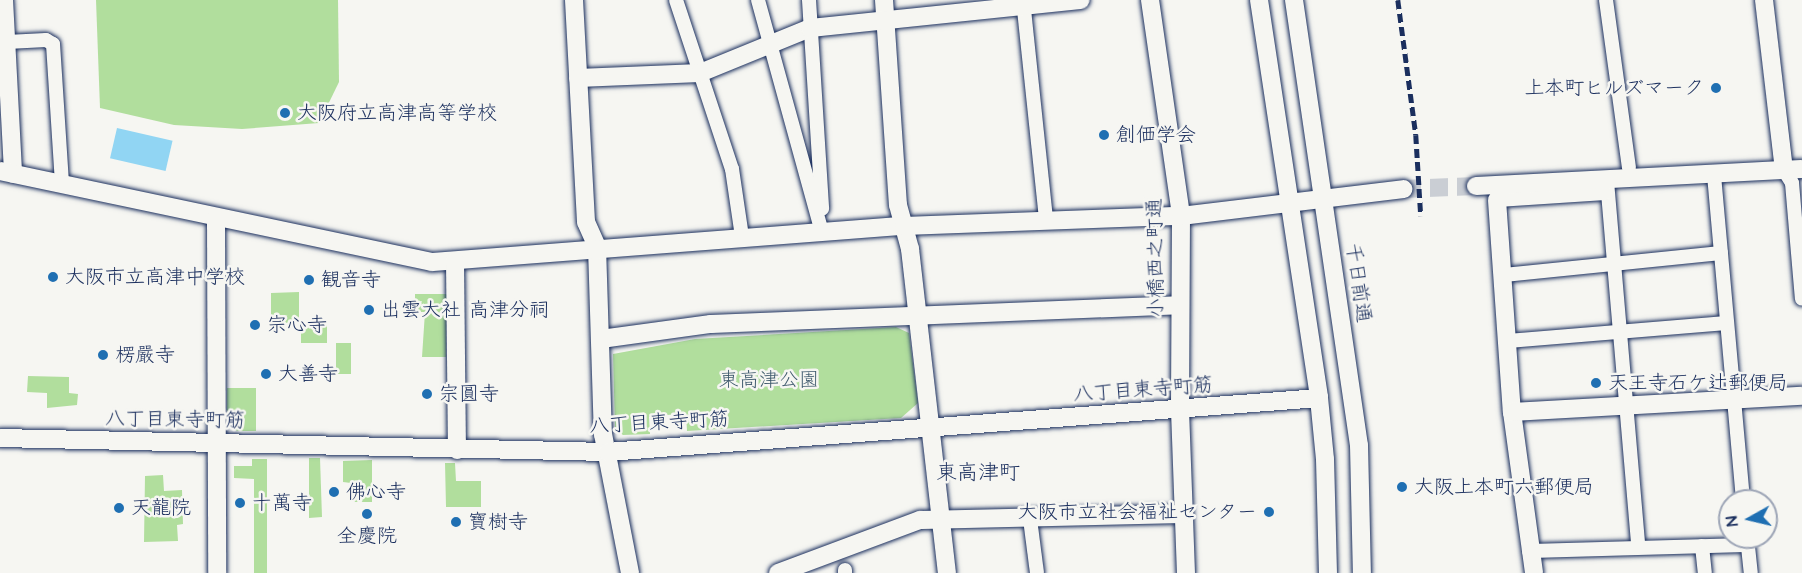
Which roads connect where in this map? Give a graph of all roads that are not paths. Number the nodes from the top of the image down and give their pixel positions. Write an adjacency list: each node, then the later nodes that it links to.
1 (4, 0): 16 (street)
2 (574, 0): 19 (street)
3 (676, 0): 18 (street)
4 (758, 0): 17 (street)
5 (809, 0): 15 (street)
6 (884, 0): 14 (street)
7 (1081, 0): 13 (street)
8 (1150, 0): 31 (street, 小橋西之町通)
9 (1259, 0): 30 (street)
10 (1294, 0): 28 (street, 千日前通)
11 (1606, 0): 20 (street)
12 (1764, 0): 21 (street)
13 (1023, 3): 14 (street); 33 (street)
14 (885, 21): 15 (street); 34 (street)
15 (810, 28): 17 (street); 35 (street)
16 (7, 42): 22 (street); 24 (street)
17 (772, 44): 18 (street); 35 (street)
18 (700, 73): 19 (street); 36 (street)
19 (578, 78): 37 (street)
20 (1629, 167)
21 (1793, 169): 23 (street); 42 (street)
22 (7, 173): 24 (street)
23 (1714, 176): 26 (street); 38 (street)
24 (62, 185): 32 (street)
25 (1476, 186): 26 (street)
26 (1606, 187): 29 (street); 40 (street)
27 (1403, 189): 28 (street)
28 (1323, 198): 30 (street); 77 (street, 千日前通)
29 (1497, 200): 41 (street)
30 (1289, 204): 31 (street); 50 (street)
31 (1181, 216): 33 (street); 43 (street, 小橋西之町通)
32 (216, 219): 39 (street); 57 (street)
33 (1046, 219): 34 (street)
34 (904, 226): 35 (street); 44 (street)
35 (822, 232): 36 (street)
36 (742, 237): 37 (street)
37 (597, 247): 39 (street); 47 (street)
38 (1721, 253): 40 (street); 45 (street)
39 (455, 261): 58 (street)
40 (1613, 264): 41 (street); 46 (street)
41 (1504, 275): 48 (street)
42 (1802, 299)
43 (1179, 305): 44 (street); 53 (street, 小橋西之町通)
44 (918, 315): 47 (street); 55 (street)
45 (1726, 323): 46 (street); 51 (street)
46 (1619, 332): 48 (street); 52 (street)
47 (601, 339): 59 (street)
48 (1508, 341): 54 (street)
49 (1802, 396): 51 (street)
50 (1319, 398): 53 (street, 八丁目東寺町筋); 76 (street)
51 (1733, 402): 52 (street); 60 (street)
52 (1626, 408): 54 (street); 65 (street)
53 (1180, 410): 55 (street, 八丁目東寺町筋); 61 (street, 小橋西之町通)
54 (1512, 412): 68 (street)
55 (932, 427): 59 (street, 八丁目東寺町筋); 62 (street)
56 (0, 438): 57 (street, 八丁目東寺町筋)
57 (215, 443): 58 (street, 八丁目東寺町筋); 70 (street)
58 (457, 450): 59 (street, 八丁目東寺町筋)
59 (608, 452): 71 (street)
60 (1742, 489)
61 (1184, 514): 63 (street); 75 (street, 小橋西之町通)
62 (941, 518): 63 (street); 69 (street); 73 (street)
63 (1030, 519): 74 (street)
64 (1718, 544): 66 (street)
65 (1638, 545): 66 (street); 68 (street)
66 (1702, 546): 79 (street)
67 (1748, 549): 80 (street)
68 (1530, 551): 78 (street)
69 (844, 563): 72 (street)
70 (217, 573)
71 (630, 573)
72 (779, 573)
73 (947, 573)
74 (1037, 573)
75 (1186, 573)
76 (1328, 573)
77 (1362, 573)
78 (1534, 573)
79 (1705, 573)
80 (1751, 573)

